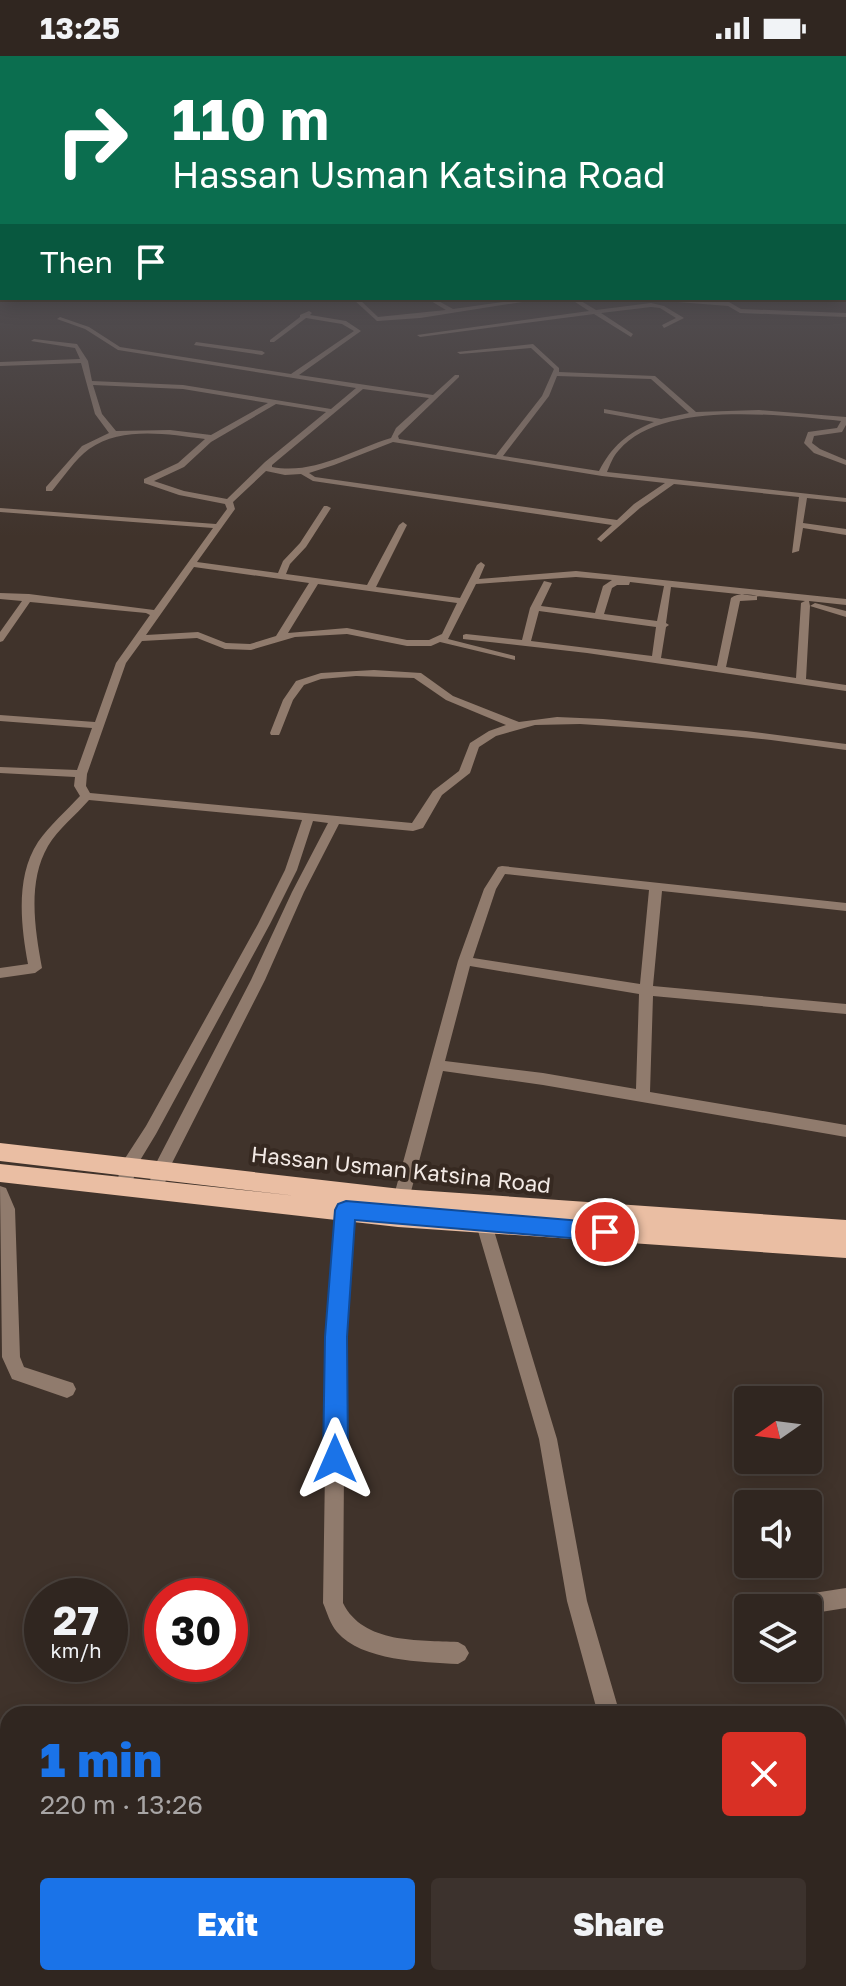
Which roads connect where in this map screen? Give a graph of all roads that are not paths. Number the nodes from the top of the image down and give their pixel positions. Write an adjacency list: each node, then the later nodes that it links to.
1 (82, 356): 7 (street)
2 (162, 356): 6 (street)
3 (176, 356): 6 (street)
4 (322, 356): 10 (street)
5 (544, 356): 9 (street)
6 (173, 358): 10 (street)
7 (85, 361): 8 (street); 12 (street)
8 (0, 364)
9 (557, 374): 18 (street); 24 (street)
10 (293, 376): 13 (street)
11 (457, 376): 14 (street)
12 (91, 383): 15 (street); 21 (street)
13 (362, 387): 14 (street); 16 (street)
14 (435, 397): 23 (street)
15 (273, 403): 16 (street); 22 (street)
16 (332, 411): 26 (street)
17 (607, 411): 20 (street)
18 (696, 416): 19 (street); 20 (street)
19 (846, 419): 25 (street)
20 (661, 421): 28 (street)
21 (114, 433): 22 (street); 30 (street)
22 (213, 438): 33 (street)
23 (394, 439): 24 (street); 27 (street)
24 (497, 458): 28 (street)
25 (846, 463)
26 (266, 467): 27 (street); 33 (street)
27 (305, 474): 36 (street)
28 (602, 474): 29 (street)
29 (672, 482): 31 (street); 36 (street)
30 (49, 489)
31 (803, 496): 32 (street); 38 (street)
32 (846, 500)
33 (229, 502): 39 (street)
34 (327, 508): 45 (street)
35 (0, 510): 39 (street)
36 (618, 523): 41 (street)
37 (403, 525): 50 (street)
38 (800, 525): 40 (street); 42 (street)
39 (216, 526): 43 (street)
40 (846, 532)
41 (601, 539)
42 (795, 551)
43 (191, 564): 45 (street); 59 (street)
44 (481, 565): 47 (street)
45 (281, 576): 46 (street)
46 (315, 581): 50 (street); 65 (street)
47 (472, 582): 54 (street); 55 (street)
48 (547, 583): 57 (street)
49 (667, 588): 53 (street); 60 (street); 61 (street)
50 (370, 589): 54 (street)
51 (0, 596): 52 (street)
52 (29, 597): 59 (street); 64 (street)
53 (736, 598): 56 (street); 70 (street)
54 (460, 601): 66 (street)
55 (846, 602)
56 (806, 603): 58 (street); 71 (street)
57 (535, 608): 60 (street); 67 (street)
58 (846, 614)
59 (156, 615): 63 (street)
60 (598, 617): 61 (street)
61 (664, 625): 69 (street)
62 (466, 637): 67 (street)
63 (139, 638): 65 (street); 74 (street)
64 (0, 639)
65 (279, 639): 66 (street)
66 (442, 640): 68 (street)
67 (526, 642): 69 (street)
68 (511, 658)
69 (656, 660): 70 (street)
70 (721, 669): 71 (street)
71 (801, 681): 72 (street)
72 (846, 688)
73 (0, 718): 74 (street)
74 (97, 725): 79 (street)
75 (518, 725): 76 (street); 77 (street); 82 (street)
76 (275, 733)
77 (846, 747)
78 (0, 770): 79 (street)
79 (81, 774): 80 (street)
80 (86, 796): 81 (street); 86 (street)
81 (309, 816): 82 (street); 94 (street)
82 (336, 818): 95 (street)
83 (656, 885): 84 (street); 85 (street); 87 (street)
84 (846, 907)
85 (465, 961): 87 (street); 89 (street)
86 (0, 973)
87 (646, 990): 88 (street); 90 (street)
88 (846, 1009)
89 (437, 1065): 90 (street); 97 (street)
90 (643, 1095): 91 (street)
91 (846, 1131)
92 (0, 1152): 94 (main road, Hassan Usman Katsina Road)
93 (0, 1173): 94 (main road, Hassan Usman Katsina Road)
94 (126, 1176): 95 (main road, Hassan Usman Katsina Road)
95 (158, 1179): 97 (main road, Hassan Usman Katsina Road); 98 (main road, Hassan Usman Katsina Road)
96 (0, 1193): 102 (street)
97 (401, 1199): 100 (main road, Hassan Usman Katsina Road)
98 (346, 1210): 99 (main road, Hassan Usman Katsina Road); 105 (street)
99 (484, 1224): 101 (main road, Hassan Usman Katsina Road); 106 (street)
100 (846, 1230)
101 (846, 1248)
102 (67, 1389)
103 (846, 1598): 104 (street)
104 (822, 1602)
105 (458, 1653)
106 (607, 1706)

